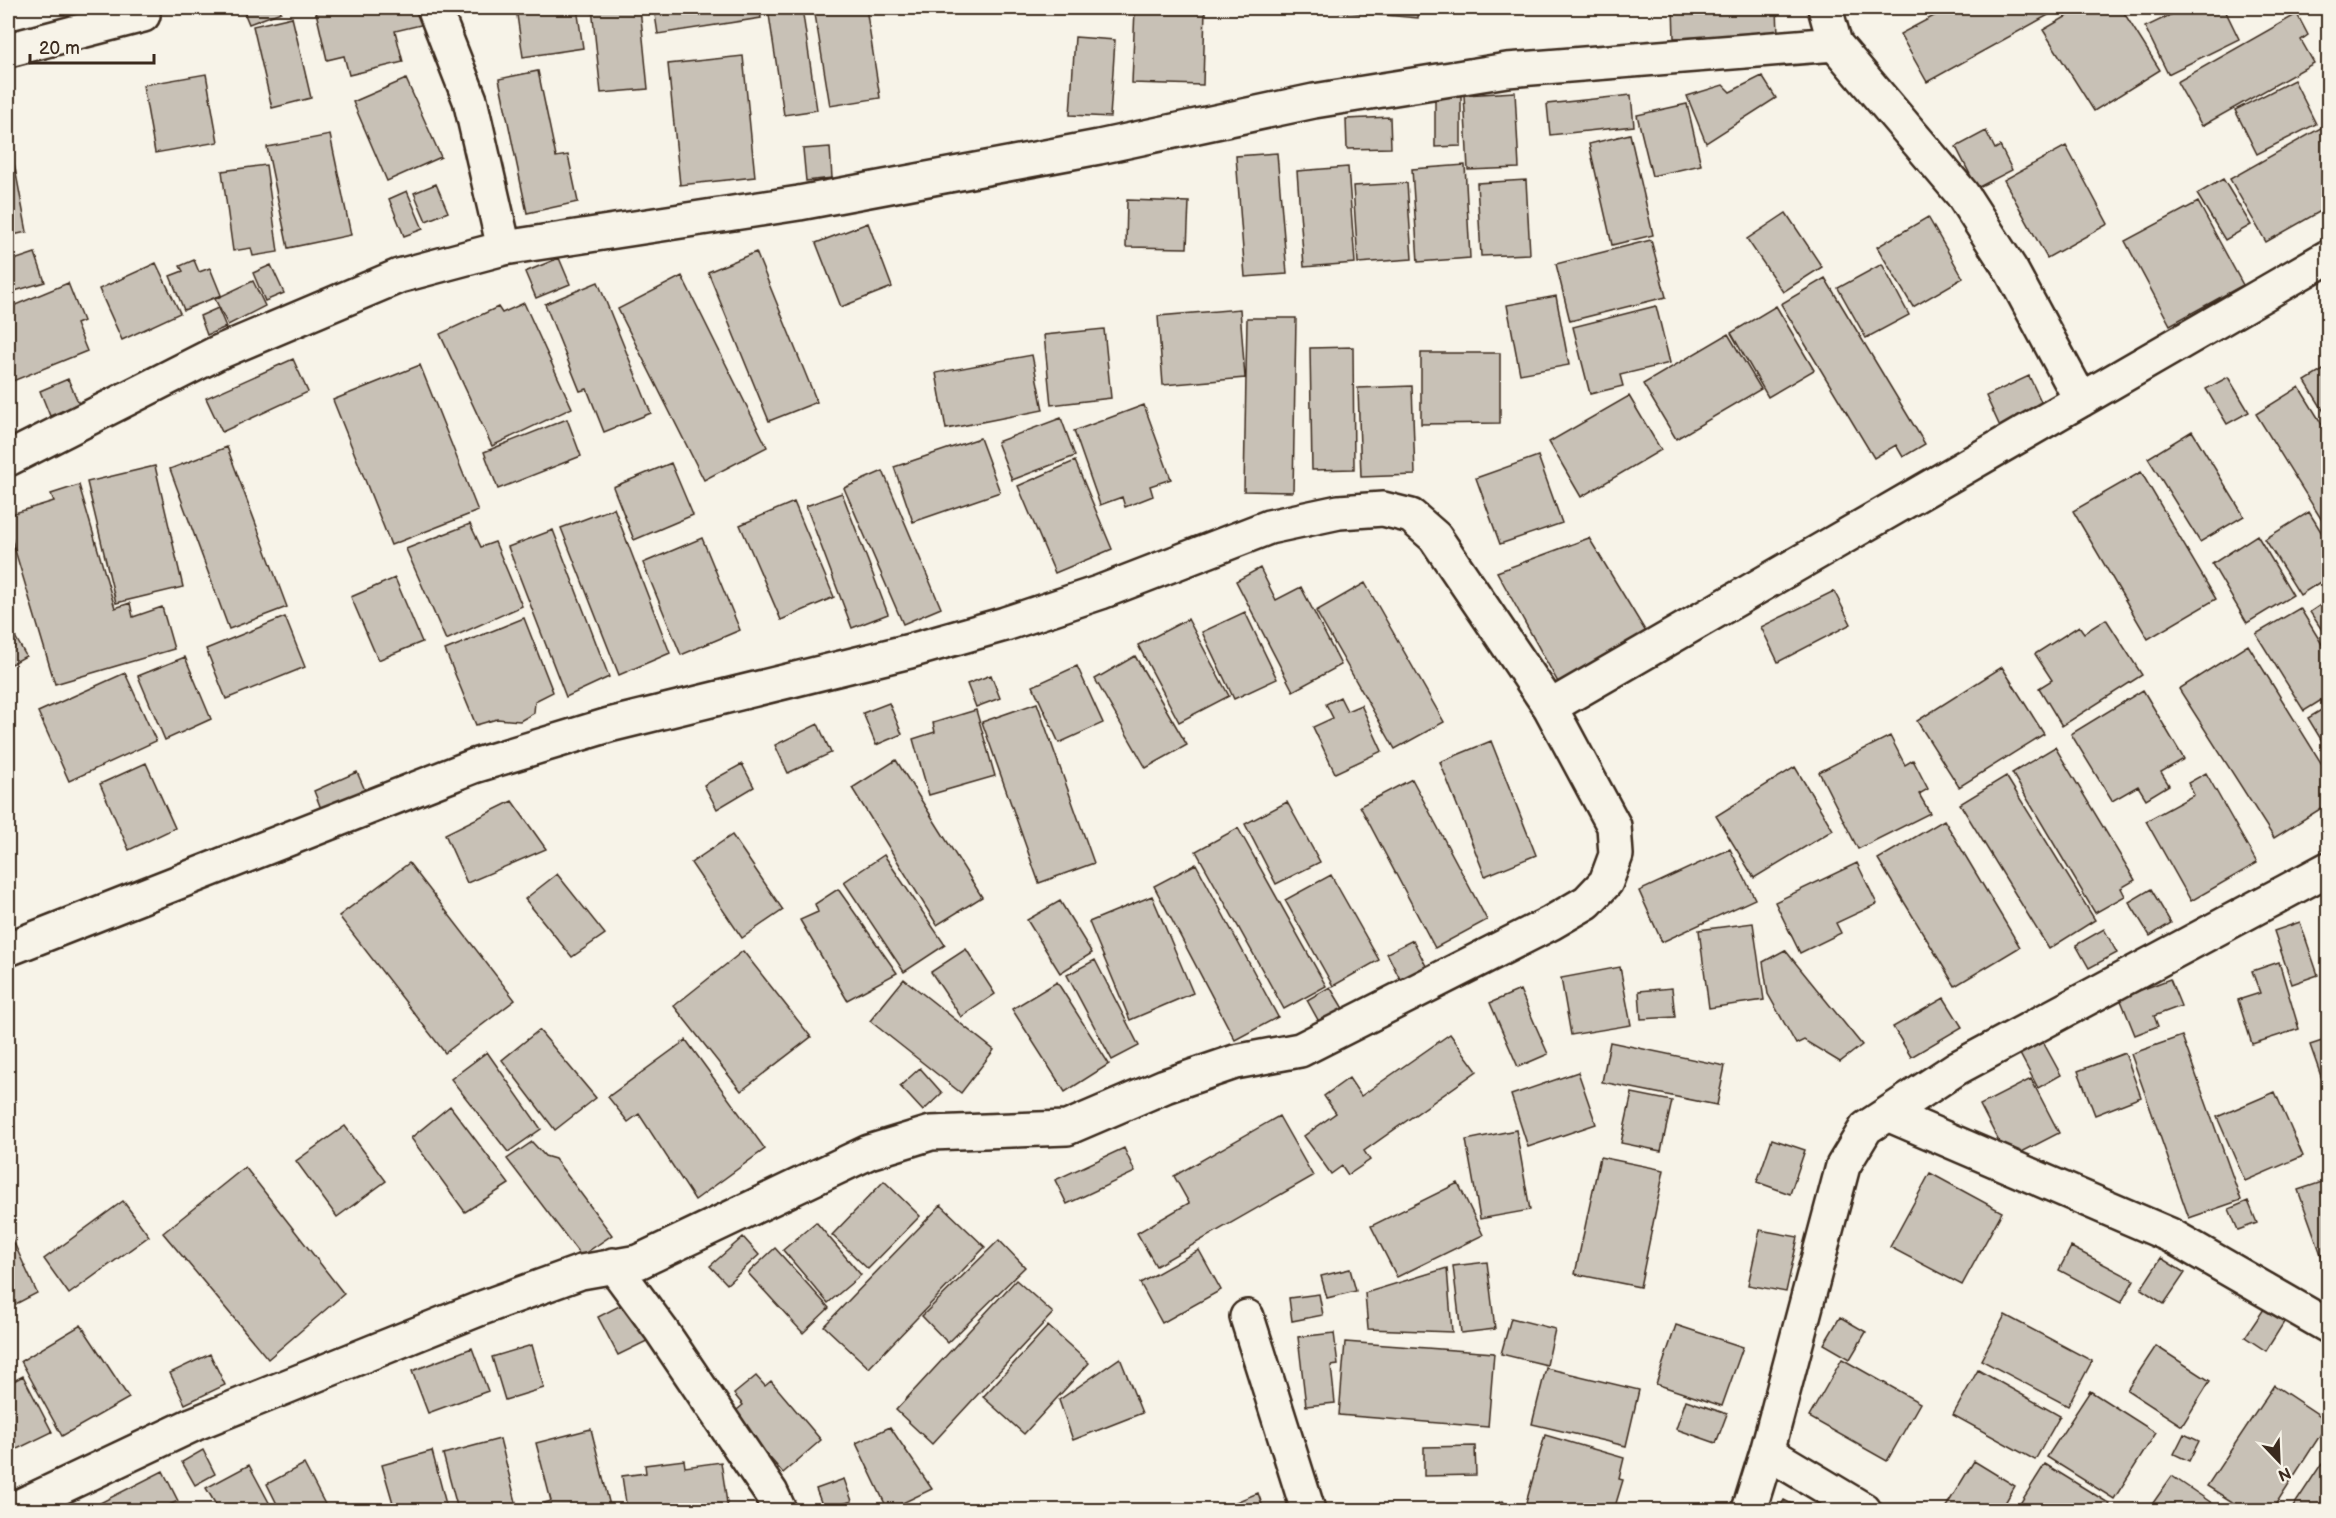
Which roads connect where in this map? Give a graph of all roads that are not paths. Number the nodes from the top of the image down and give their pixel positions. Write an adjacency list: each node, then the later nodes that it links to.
1 (434, 8): 6 (street)
2 (1825, 8): 4 (street)
3 (143, 15): 5 (street)
4 (1835, 44): 6 (street); 8 (street)
5 (8, 50)
6 (504, 248): 9 (street)
7 (2328, 257): 8 (street)
8 (2081, 400): 10 (street)
9 (8, 459)
10 (1550, 707): 12 (street); 14 (street)
11 (2328, 869): 13 (street)
12 (8, 949)
13 (1890, 1115): 16 (street); 17 (street)
14 (613, 1265): 18 (street); 19 (street)
15 (1247, 1317): 20 (street)
16 (2328, 1326)
17 (1767, 1452): 21 (street); 22 (street)
18 (12, 1510)
19 (779, 1510)
20 (1308, 1510)
21 (1749, 1510)
22 (1864, 1510)

